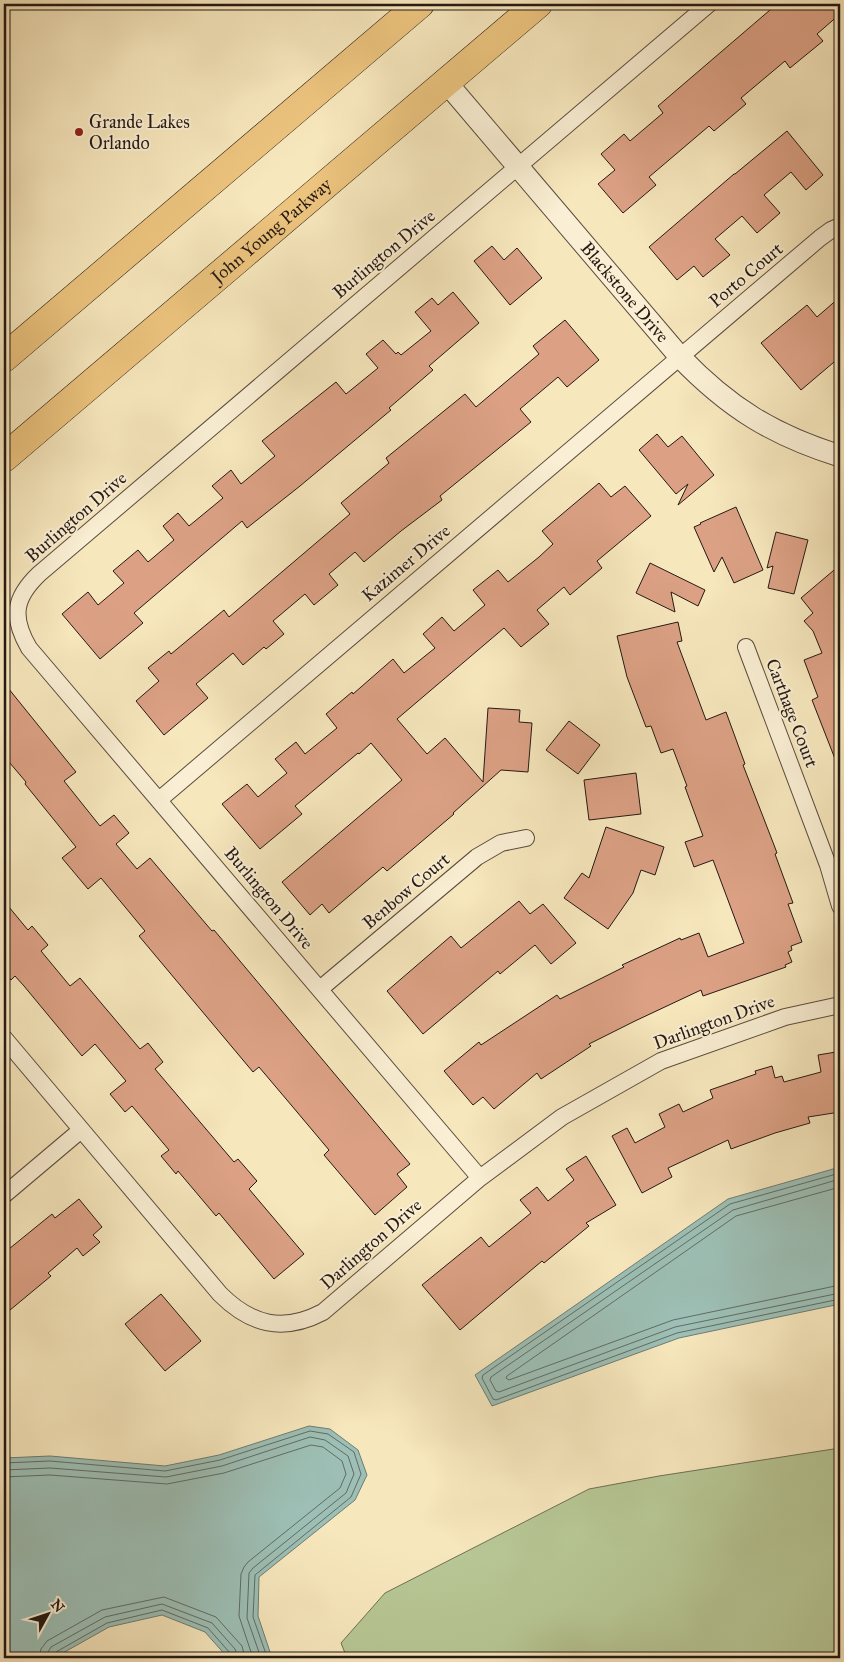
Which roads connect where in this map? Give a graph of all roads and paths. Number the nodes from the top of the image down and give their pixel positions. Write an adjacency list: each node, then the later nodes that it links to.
1 (420, 4): 8 (highway)
2 (538, 4): 4 (highway, John Young Parkway)
3 (709, 4): 5 (street, Burlington Drive)
4 (446, 82): 5 (street, Blackstone Drive); 10 (highway, John Young Parkway)
5 (517, 166): 7 (street, Blackstone Drive); 12 (street, Burlington Drive)
6 (840, 226): 7 (street, Porto Court)
7 (680, 357): 9 (street, Blackstone Drive); 12 (street, Kazimer Drive)
8 (4, 358)
9 (840, 456)
10 (4, 458)
11 (746, 647): 14 (street, Carthage Court)
12 (159, 800): 15 (street, Burlington Drive)
13 (526, 838): 15 (street, Benbow Court)
14 (840, 906)
15 (320, 989): 19 (street, Burlington Drive)
16 (840, 1005): 19 (street, Darlington Drive)
17 (4, 1038): 18 (street, Darlington Drive)
18 (81, 1130): 19 (street, Darlington Drive); 20 (street)
19 (480, 1178)
20 (4, 1195)

